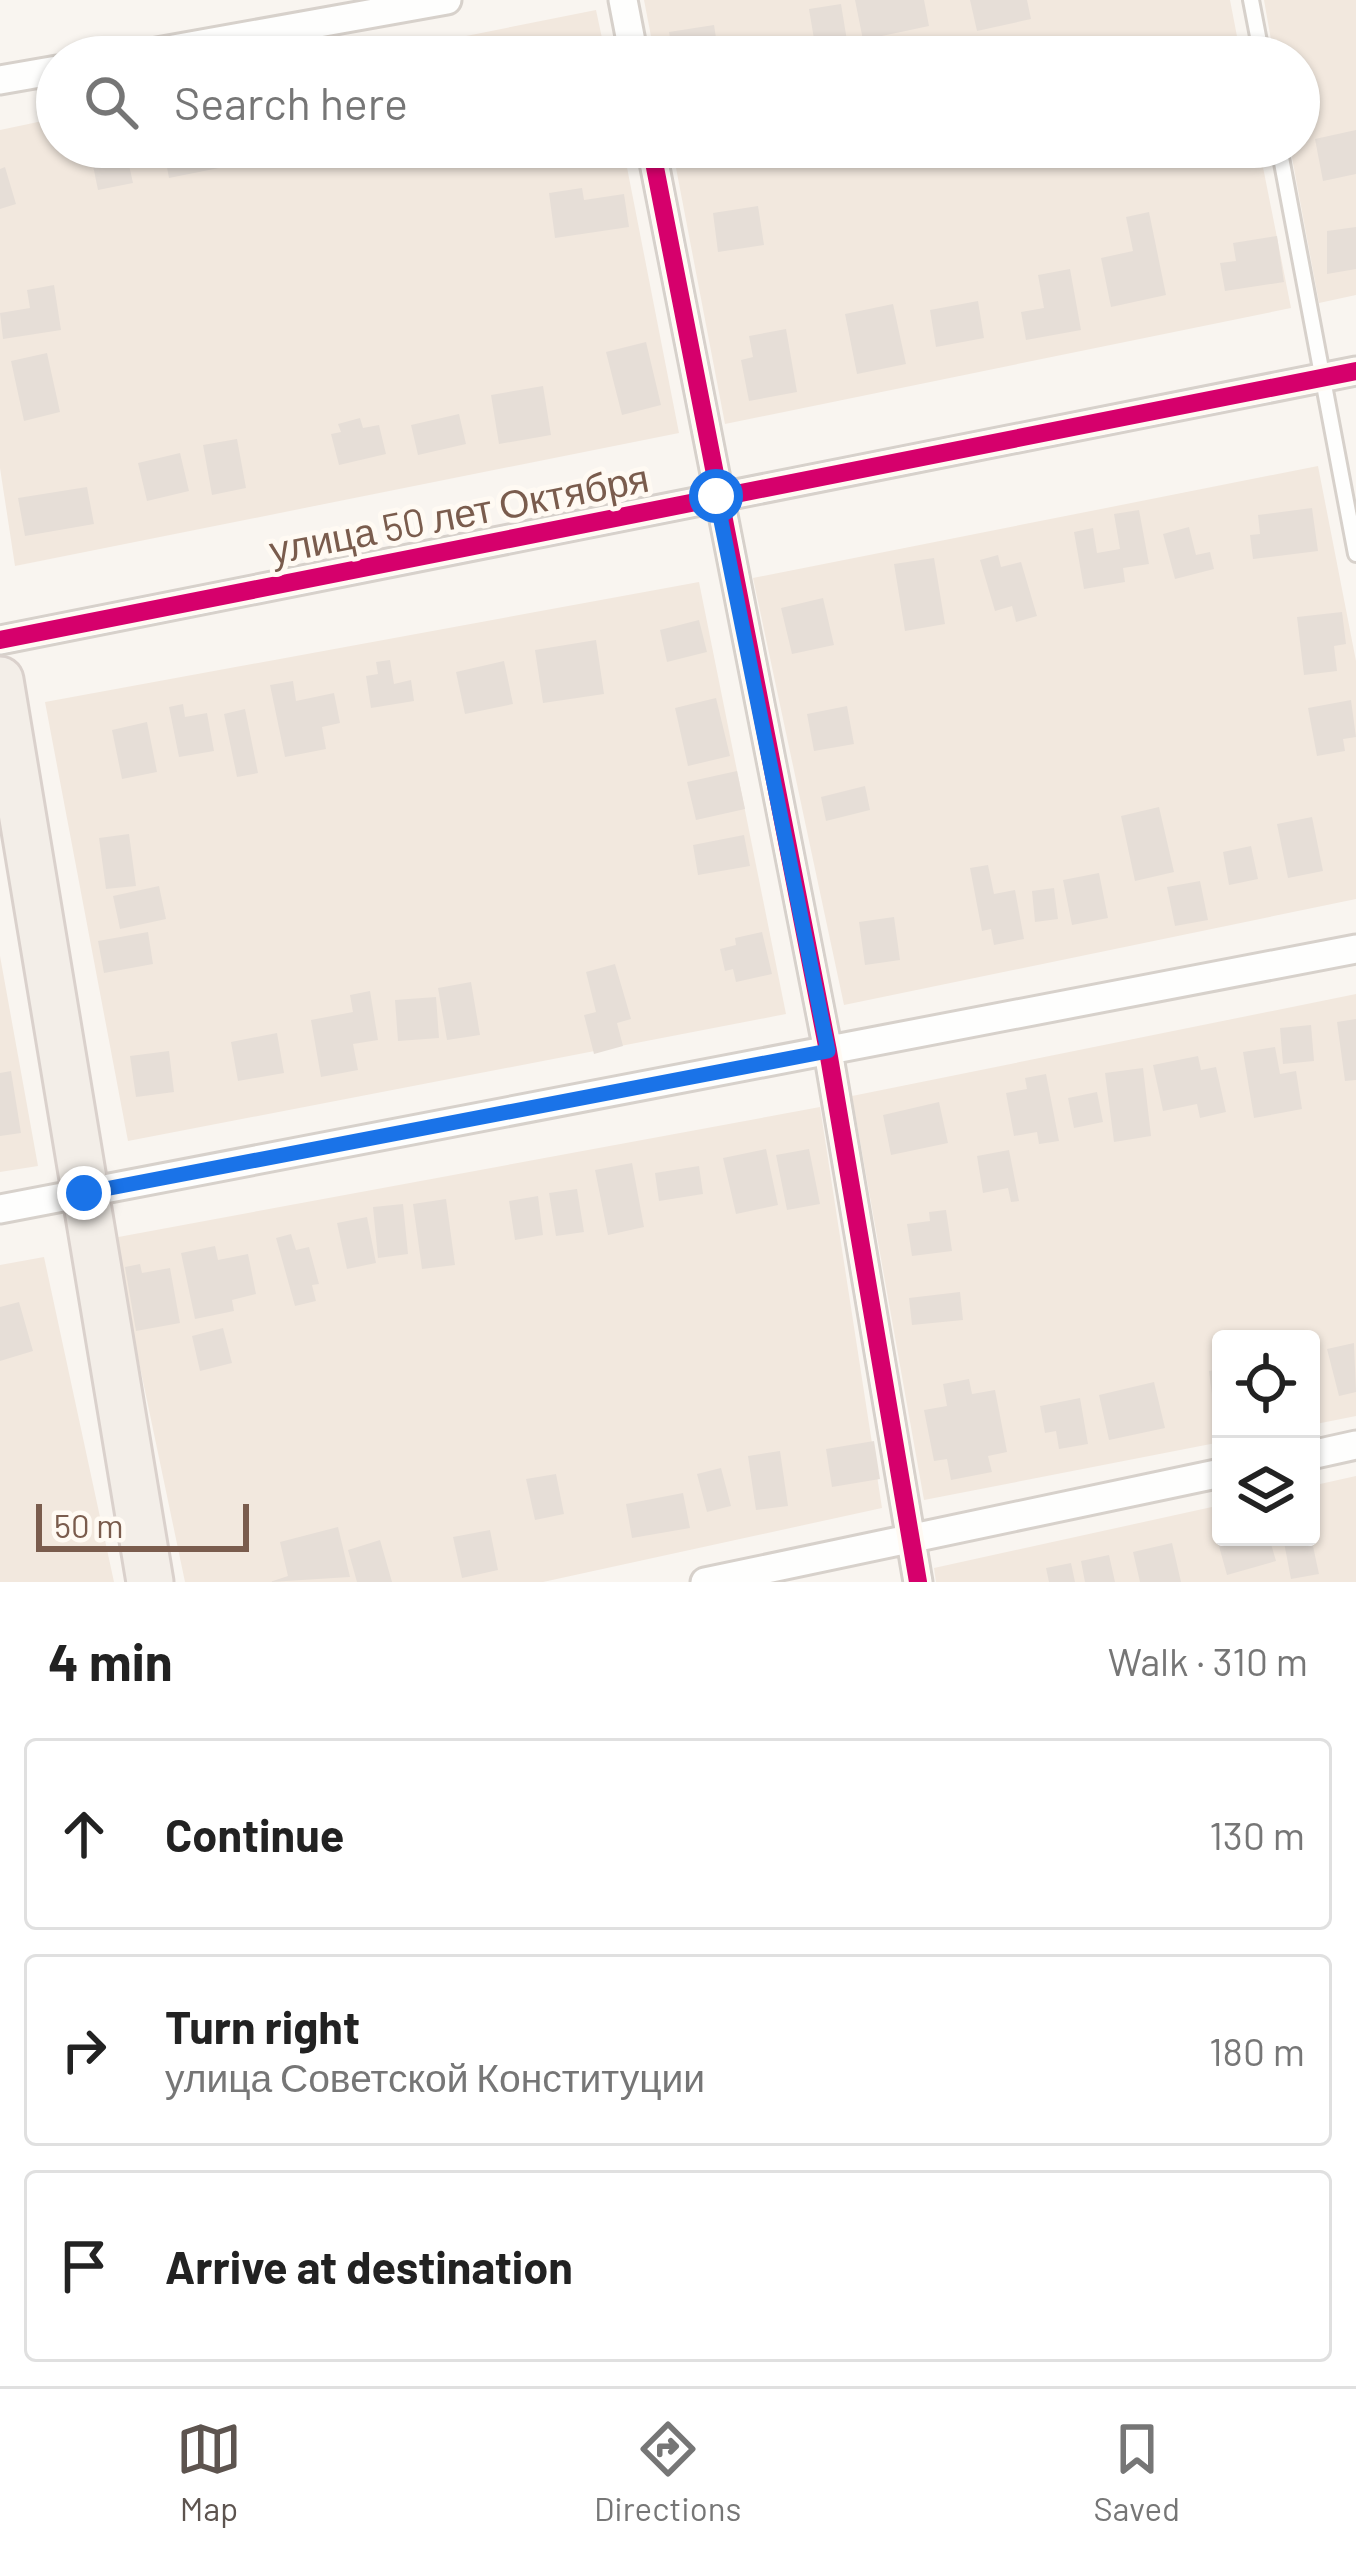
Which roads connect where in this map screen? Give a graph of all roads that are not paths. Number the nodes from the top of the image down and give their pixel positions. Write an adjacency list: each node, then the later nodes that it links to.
1 (447, 0): 4 (street)
2 (623, 0): 5 (street)
3 (1251, 0): 6 (lane)
4 (246, 36)
5 (630, 36)
6 (1258, 36)
7 (36, 74): 8 (street)
8 (0, 80)
9 (655, 168): 13 (street)
10 (1284, 168): 12 (lane)
11 (1356, 370): 12 (street, улица 50 лет Октября)
12 (1324, 377): 13 (street, улица 50 лет Октября); 14 (lane)
13 (716, 496): 15 (street, улица 50 лет Октября); 18 (street)
14 (1356, 554)
15 (0, 640)
16 (0, 680): 19 (main road)
17 (1356, 949): 18 (street)
18 (828, 1051): 19 (street); 24 (street)
19 (84, 1193): 20 (street); 25 (main road)
20 (0, 1209)
21 (1356, 1445): 22 (street)
22 (1320, 1453)
23 (1212, 1475): 24 (street)
24 (910, 1538): 26 (street); 27 (street)
25 (149, 1582)
26 (705, 1582)
27 (918, 1582)

